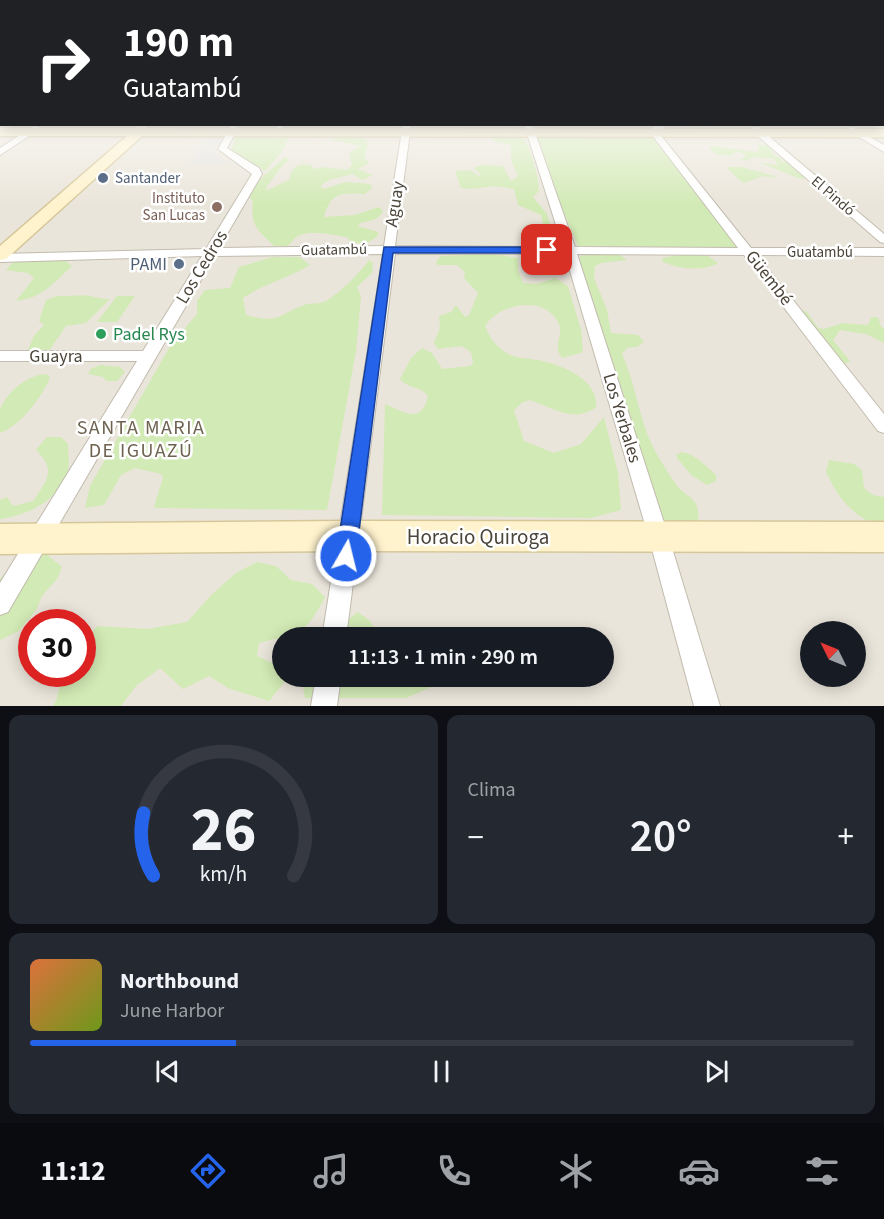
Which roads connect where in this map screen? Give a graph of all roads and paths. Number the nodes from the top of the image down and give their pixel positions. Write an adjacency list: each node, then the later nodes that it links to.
1 (19, 140): 10 (street)
2 (128, 140): 17 (main road)
3 (227, 140): 14 (street, Los Cedros)
4 (405, 140): 12 (street, Aguay)
5 (533, 140): 13 (street, Los Yerbales)
6 (667, 140): 15 (street, Güembé)
7 (768, 140): 11 (street, El Pindó)
8 (869, 140): 9 (street)
9 (884, 149)
10 (0, 152)
11 (884, 240)
12 (388, 250): 13 (street, Guatambú); 14 (street, Guatambú); 21 (street, Aguay)
13 (570, 250): 15 (street, Guatambú); 23 (street, Los Yerbales)
14 (212, 252): 17 (street, Guatambú); 19 (street, Los Cedros)
15 (748, 252): 16 (street, Guatambú); 20 (street, Güembé)
16 (884, 252)
17 (0, 257)
18 (0, 356): 19 (street, Guayra)
19 (149, 356): 25 (street, Los Cedros)
20 (884, 426)
21 (349, 536): 23 (main road, Horacio Quiroga); 25 (main road, Horacio Quiroga); 27 (street, Aguay)
22 (884, 537): 23 (main road, Horacio Quiroga)
23 (658, 538): 30 (street, Los Yerbales)
24 (0, 539): 25 (main road, Horacio Quiroga)
25 (39, 539): 26 (street, Los Cedros)
26 (0, 604)
27 (336, 627)
28 (327, 687): 29 (street)
29 (324, 706)
30 (707, 706)

